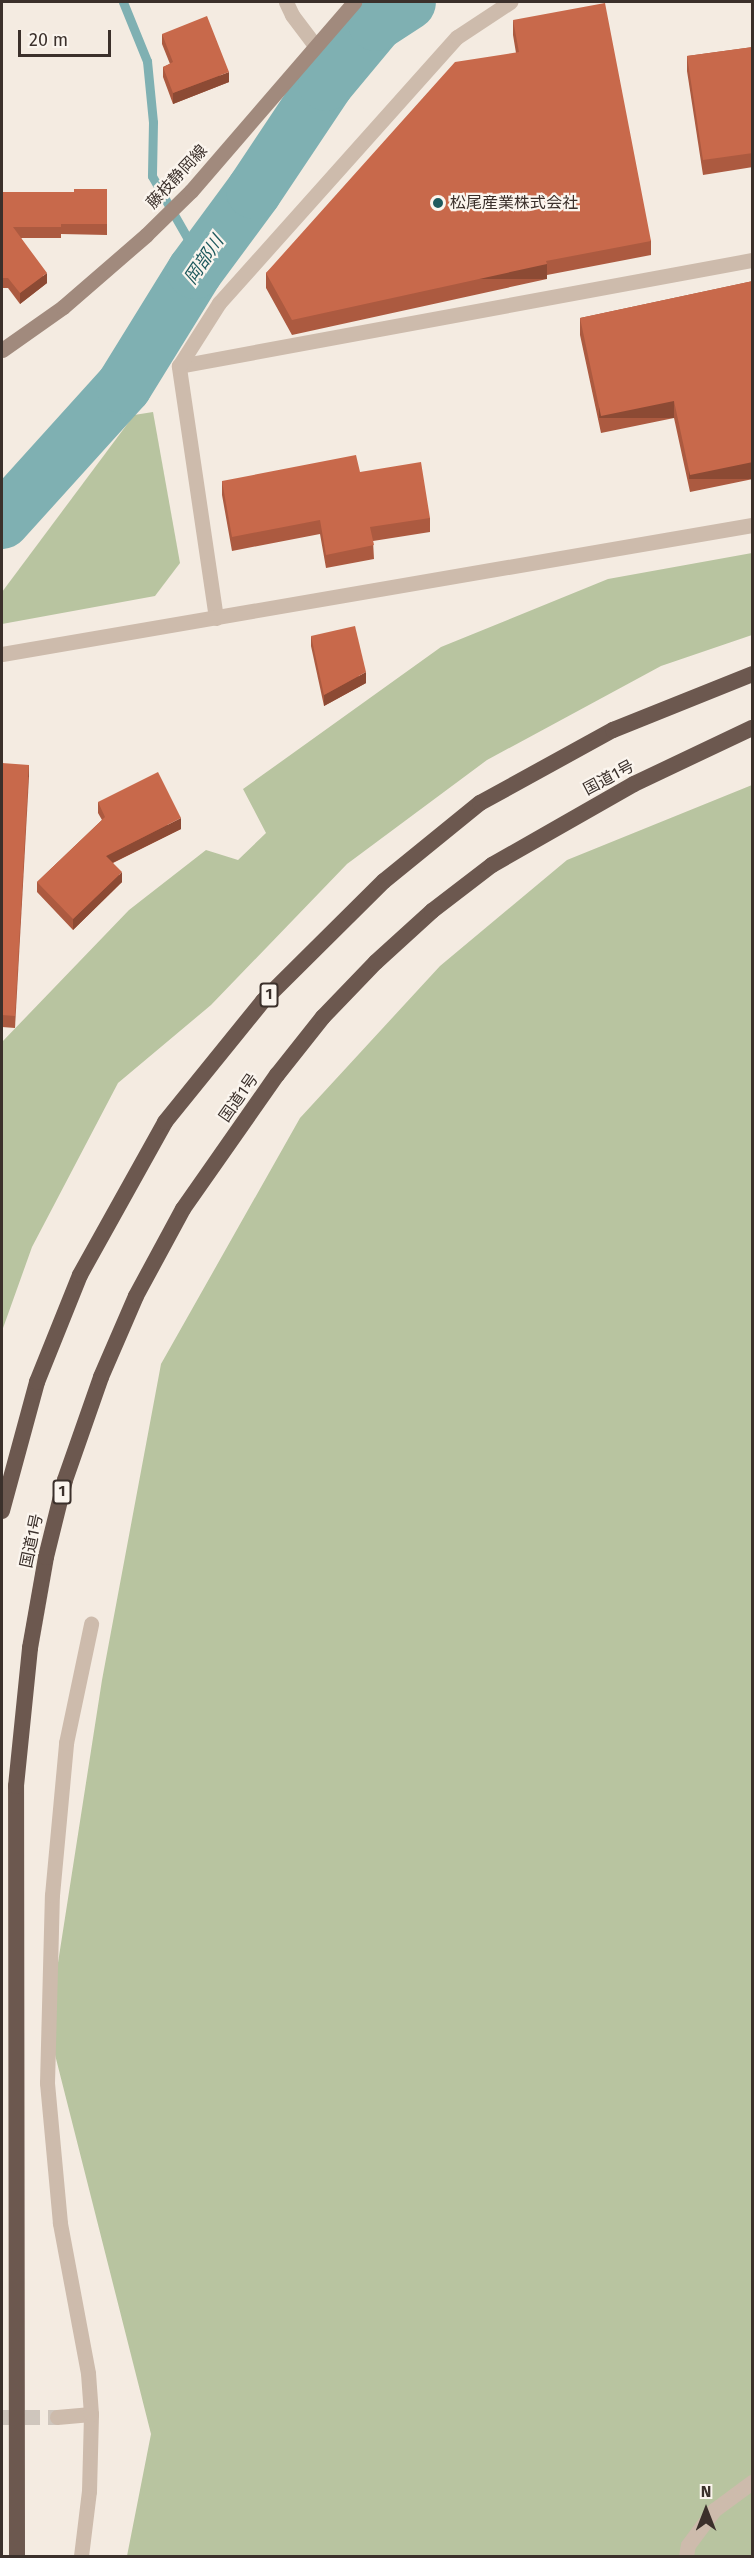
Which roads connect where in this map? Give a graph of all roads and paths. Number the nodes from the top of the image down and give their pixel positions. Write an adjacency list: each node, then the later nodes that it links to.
1 (286, 2): 4 (street)
2 (354, 2): 4 (main road, 藤枝静岡線)
3 (510, 2): 7 (street)
4 (315, 45): 6 (main road, 藤枝静岡線)
5 (753, 260): 7 (street)
6 (2, 350)
7 (178, 366): 9 (street)
8 (753, 525): 9 (street)
9 (216, 618): 10 (street)
10 (2, 654)
11 (753, 674): 13 (highway, 1)
12 (753, 728): 18 (highway, 国道1号 / 1)
13 (2, 1511)
14 (91, 1624): 15 (street)
15 (91, 2414): 16 (street); 19 (street)
16 (57, 2417)
17 (753, 2482): 20 (street)
18 (17, 2556)
19 (81, 2556)
20 (686, 2556)

